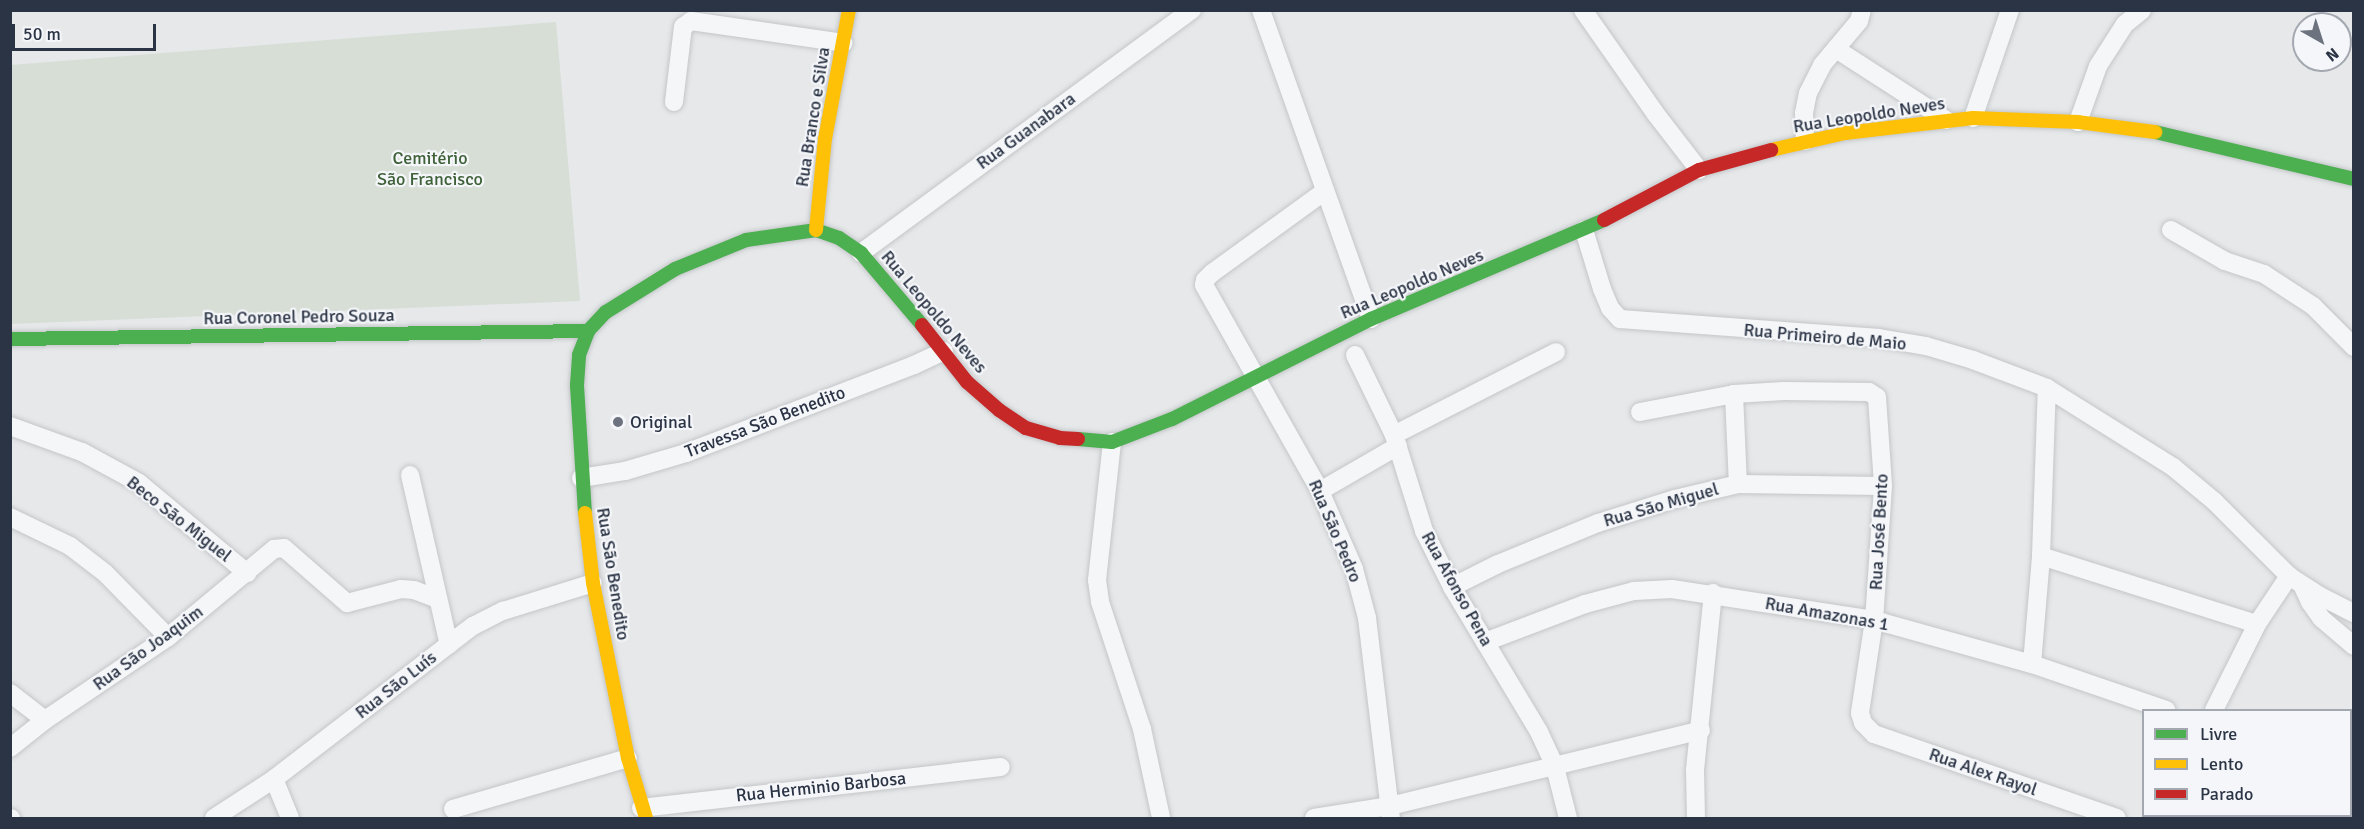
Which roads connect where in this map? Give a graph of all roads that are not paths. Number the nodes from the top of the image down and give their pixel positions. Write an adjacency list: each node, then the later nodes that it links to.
1 (849, 10): 8 (street, Rua Branco e Silva)
2 (1192, 10): 21 (street, Rua Guanabara)
3 (1261, 10): 17 (street)
4 (1862, 10): 9 (street)
5 (2010, 10): 11 (street)
6 (2142, 10): 13 (street)
7 (1590, 13): 15 (street)
8 (843, 43): 10 (street); 18 (street, Rua Branco e Silva)
9 (1836, 49): 12 (street); 14 (street)
10 (674, 102)
11 (1973, 118): 12 (street, Rua Leopoldo Neves); 13 (street, Rua Leopoldo Neves)
12 (1946, 120): 14 (street, Rua Leopoldo Neves)
13 (2078, 122): 16 (street, Rua Leopoldo Neves)
14 (1805, 141): 15 (street, Rua Leopoldo Neves)
15 (1699, 170): 19 (street, Rua Leopoldo Neves)
16 (2354, 179)
17 (1325, 191): 22 (street); 29 (street, Rua São Pedro)
18 (816, 230): 21 (street, Rua Leopoldo Neves); 23 (street, Rua Leopoldo Neves)
19 (1584, 230): 22 (street, Rua Leopoldo Neves); 30 (street, Rua Primeiro de Maio)
20 (2171, 230): 25 (street)
21 (861, 253): 26 (street, Rua Leopoldo Neves)
22 (1371, 319): 29 (street, Rua Leopoldo Neves)
23 (588, 331): 24 (street, Rua Coronel Pedro Souza); 37 (street, Rua São Benedito)
24 (10, 339)
25 (2354, 347)
26 (944, 351): 35 (street, Rua Leopoldo Neves); 37 (street, Travessa São Benedito)
27 (1556, 352): 34 (street)
28 (1354, 355): 34 (street, Rua Afonso Pena)
29 (1254, 376): 35 (street, Rua Leopoldo Neves); 40 (street, Rua São Pedro)
30 (2047, 388): 42 (street); 44 (street, Rua Primeiro de Maio)
31 (1734, 394): 32 (street); 38 (street); 39 (street, Rua José Bento)
32 (1640, 412)
33 (10, 426): 43 (street, Beco São Miguel)
34 (1396, 440): 40 (street); 46 (street, Rua Afonso Pena)
35 (1112, 442): 73 (street)
36 (410, 475): 48 (street)
37 (580, 478): 45 (street, Rua São Benedito)
38 (1738, 484): 39 (street, Rua São Miguel); 46 (street, Rua São Miguel)
39 (1883, 486): 50 (street, Rua José Bento)
40 (1320, 491): 69 (street, Rua São Pedro)
41 (10, 517): 52 (street)
42 (2041, 556): 51 (street); 56 (street)
43 (247, 573): 48 (street, Rua São Joaquim); 52 (street, Rua São Joaquim)
44 (2296, 581): 49 (street, Rua Primeiro de Maio); 51 (street); 55 (street, Rua Primeiro de Maio)
45 (593, 583): 54 (street, Rua São Luís); 64 (street, Rua São Benedito)
46 (1452, 587): 53 (street, Rua Afonso Pena)
47 (1713, 593): 50 (street, Rua Amazonas 1); 53 (street, Rua Amazonas 1); 62 (street)
48 (436, 599): 54 (street)
49 (2354, 614)
50 (1874, 620): 56 (street, Rua Amazonas 1); 60 (street, Rua José Bento)
51 (2257, 624): 59 (street)
52 (168, 638): 61 (street, Rua São Joaquim)
53 (1485, 642): 66 (street, Rua Afonso Pena)
54 (448, 645): 67 (street, Rua São Luís)
55 (2354, 646)
56 (2032, 664): 58 (street, Rua Amazonas 1)
57 (10, 693): 61 (street)
58 (2160, 709)
59 (2215, 709)
60 (1860, 712): 77 (street, Rua Alex Rayol)
61 (45, 720): 63 (street, Rua São Joaquim)
62 (1701, 730): 66 (street); 76 (street)
63 (10, 748)
64 (628, 758): 68 (street); 70 (street, Rua São Benedito)
65 (1001, 767): 70 (street, Rua Herminio Barbosa)
66 (1555, 767): 69 (street); 75 (street, Rua Afonso Pena)
67 (274, 779): 71 (street, Rua São Luís); 72 (street)
68 (453, 809)
69 (1390, 812): 74 (street)
70 (644, 813)
71 (214, 819)
72 (290, 819)
73 (1161, 819)
74 (1314, 819)
75 (1568, 819)
76 (1696, 819)
77 (2117, 819)

